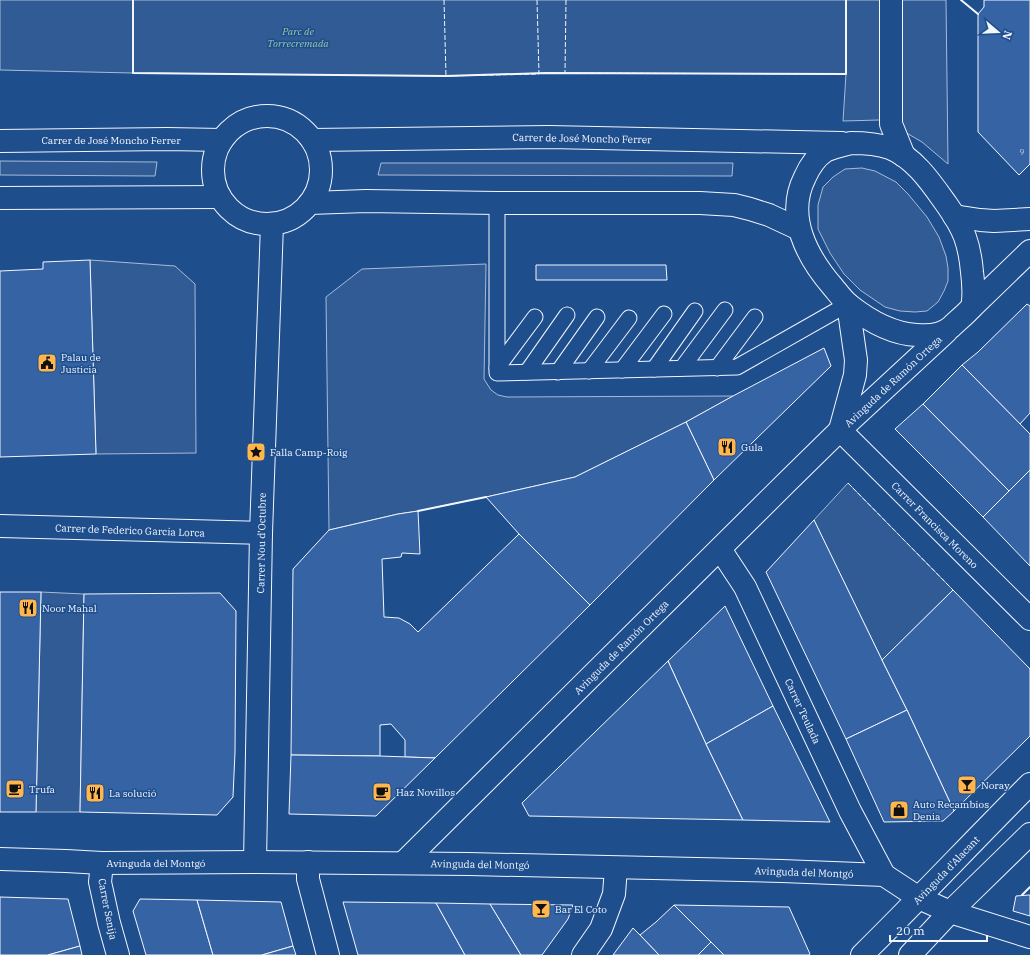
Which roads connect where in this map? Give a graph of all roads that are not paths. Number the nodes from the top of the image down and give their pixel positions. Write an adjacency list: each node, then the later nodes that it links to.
1 (891, 0): 6 (street)
2 (222, 140): 3 (street); 4 (street, Carrer de José Moncho Ferrer); 7 (street)
3 (312, 140): 5 (street, Carrer de José Moncho Ferrer); 9 (street)
4 (0, 141)
5 (851, 143): 6 (street, Carrer de José Moncho Ferrer); 14 (street)
6 (904, 156): 11 (street)
7 (220, 197): 8 (street); 13 (street)
8 (0, 198)
9 (310, 203): 10 (street); 13 (street)
10 (497, 203): 14 (street); 27 (lane)
11 (954, 216): 12 (street); 17 (street)
12 (1030, 219)
13 (272, 224): 37 (street, Carrer Nou d’Octubre)
14 (799, 230): 16 (street)
15 (1026, 262): 17 (street)
16 (848, 304): 26 (street); 29 (lane); 35 (street, Avinguda de Ramón Ortega)
17 (972, 307): 26 (street, Avinguda de Ramón Ortega)
18 (725, 310): 28 (lane)
19 (695, 311): 30 (lane)
20 (664, 314): 31 (lane)
21 (566, 315): 33 (lane)
22 (535, 317): 27 (lane)
23 (597, 317): 34 (lane)
24 (755, 317): 29 (lane)
25 (629, 318): 32 (lane)
26 (946, 332): 35 (street, Avinguda de Ramón Ortega)
27 (497, 368): 33 (lane)
28 (682, 368): 29 (lane); 30 (lane)
29 (717, 368)
30 (654, 369): 31 (lane)
31 (622, 370): 32 (lane)
32 (589, 371): 34 (lane)
33 (527, 372): 34 (lane)
34 (558, 372)
35 (840, 430): 38 (street, Avinguda de Ramón Ortega); 39 (street, Carrer Francisca Moreno)
36 (0, 526): 37 (street, Carrer de Federico Garcia Lorca)
37 (261, 533): 43 (street, Carrer Nou d’Octubre)
38 (720, 549): 46 (street, Avinguda de Ramón Ortega); 48 (street, Carrer Teulada)
39 (1030, 619)
40 (1030, 784): 49 (street, Avinguda d'Alacant)
41 (1030, 834): 50 (street)
42 (0, 859): 45 (street, Avinguda del Montgó)
43 (255, 862): 44 (street, Avinguda del Montgó); 45 (street, Avinguda del Montgó)
44 (308, 862): 46 (street, Avinguda del Montgó); 53 (street)
45 (102, 863): 52 (street, Carrer Senija)
46 (403, 863): 47 (street, Avinguda del Montgó)
47 (616, 868): 48 (street, Avinguda del Montgó); 54 (street)
48 (884, 875): 49 (street)
49 (920, 898): 50 (street); 55 (street, Avinguda d'Alacant)
50 (950, 912): 51 (street); 56 (street)
51 (1030, 937)
52 (118, 955)
53 (328, 955)
54 (583, 955)
55 (862, 955)
56 (910, 955)

